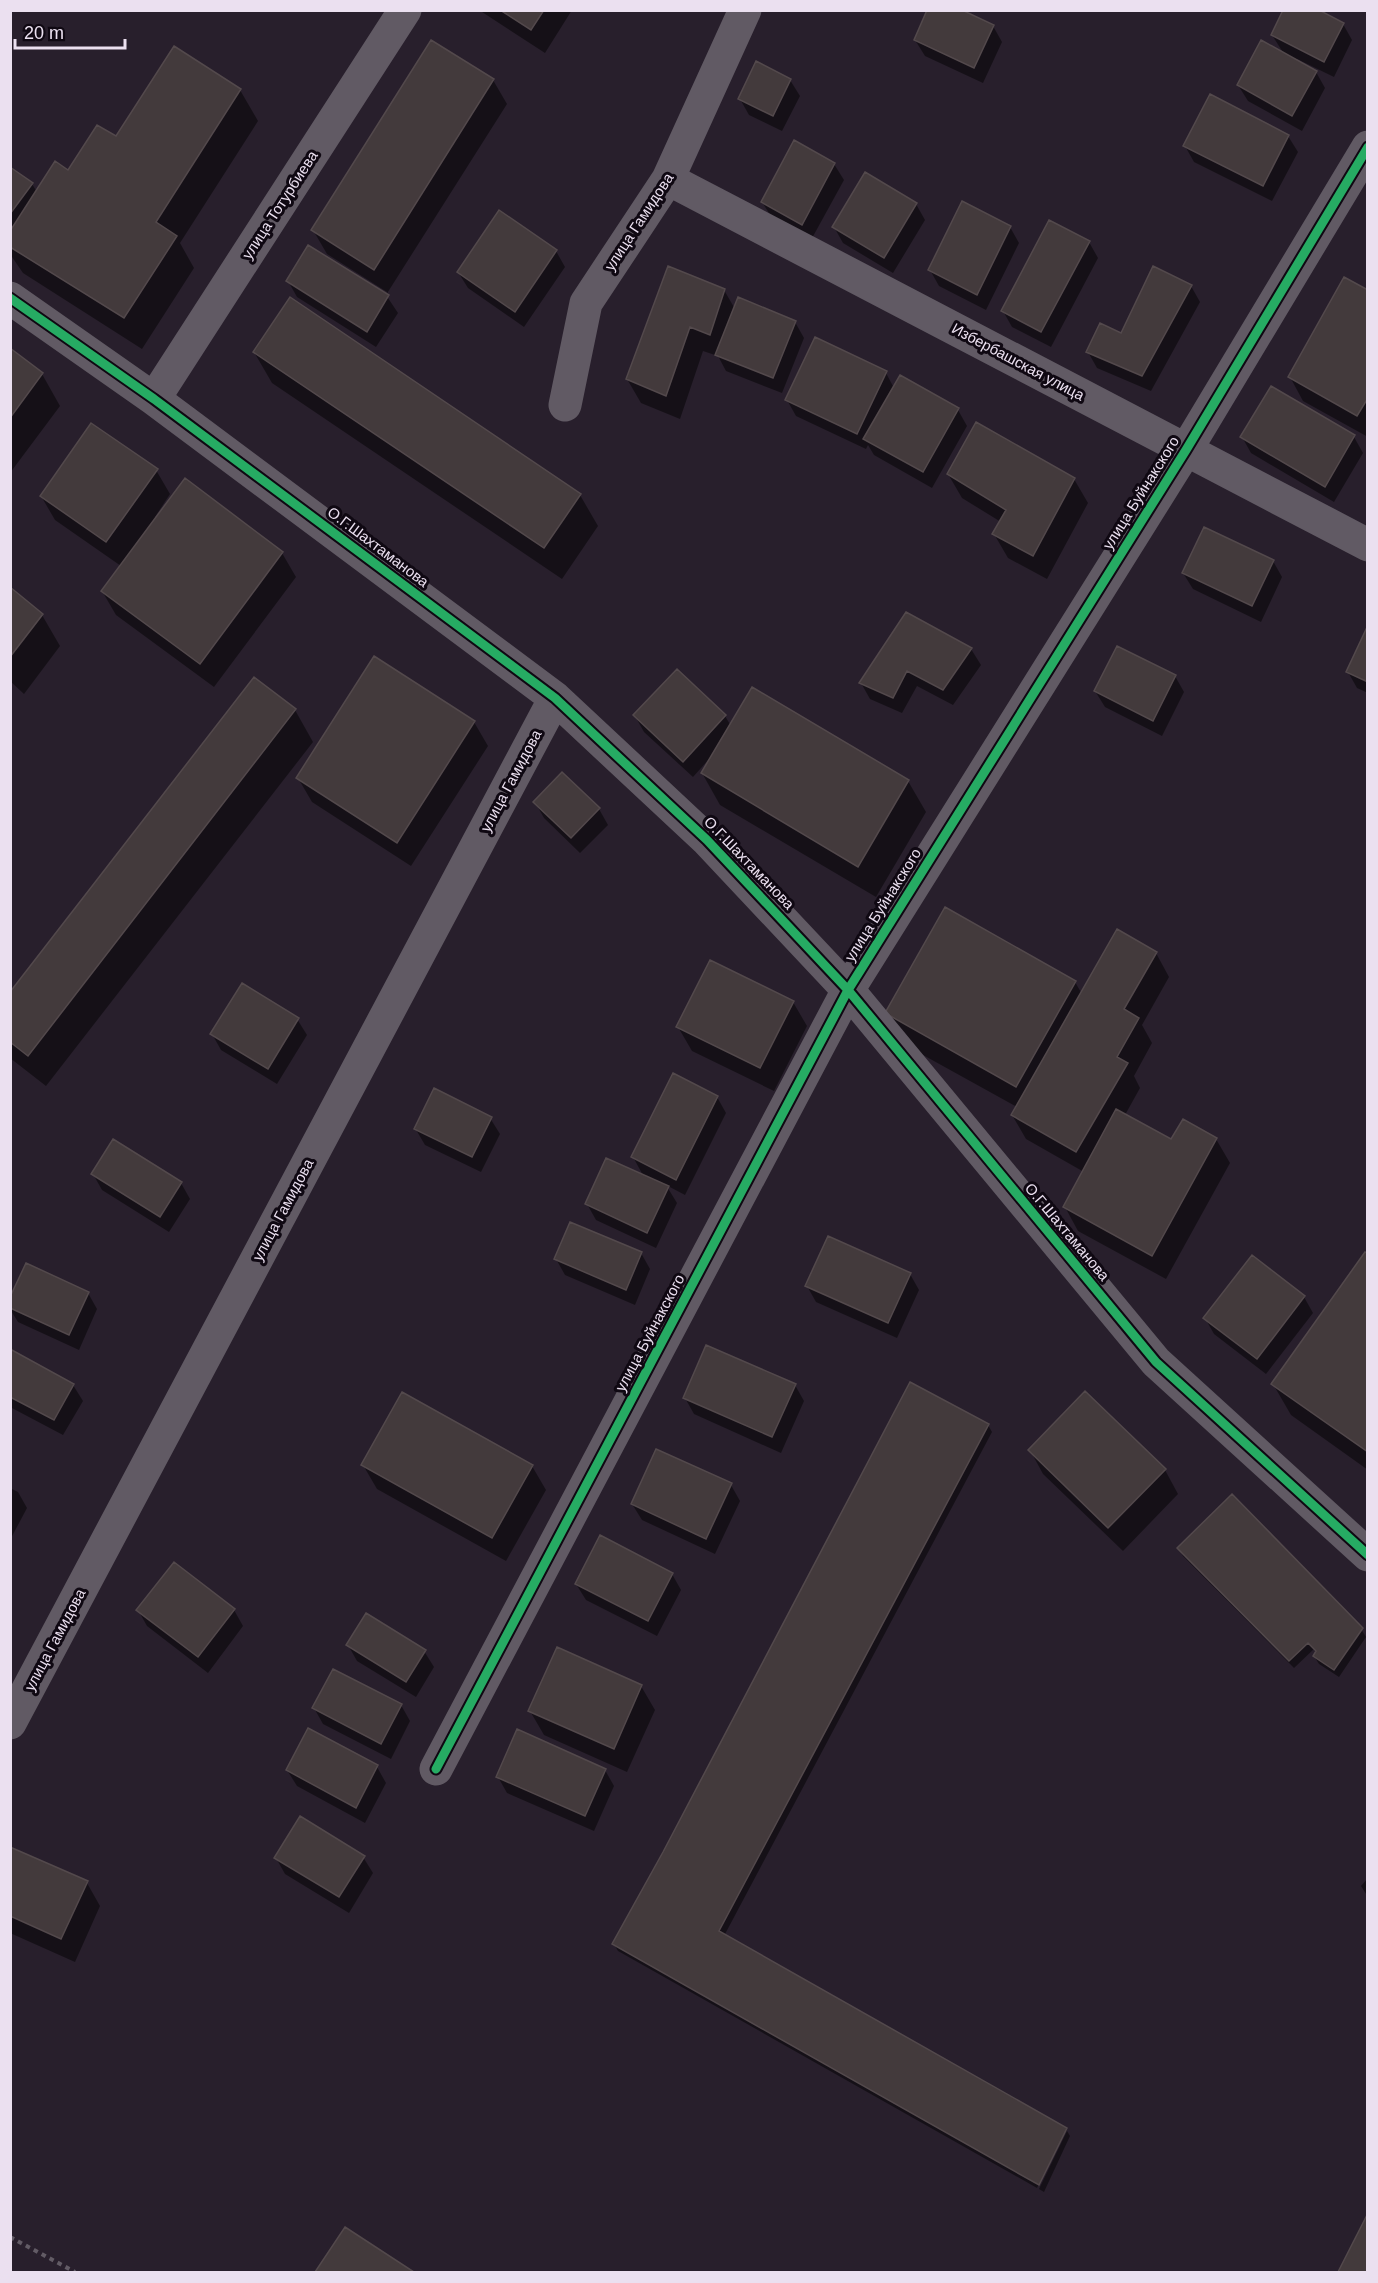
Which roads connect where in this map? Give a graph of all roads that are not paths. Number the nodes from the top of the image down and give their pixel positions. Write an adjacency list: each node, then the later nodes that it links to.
1 (405, 10): 6 (street, улица Тотурбиева)
2 (745, 10): 4 (street, улица Гамидова)
3 (1368, 147): 8 (street, улица Буйнакского)
4 (669, 179): 7 (street, улица Гамидова); 8 (street, Избербашская улица)
5 (10, 298): 6 (street, О.Г.Шахтаманова)
6 (154, 399): 10 (street, О.Г.Шахтаманова)
7 (565, 405)
8 (1186, 450): 9 (street, Избербашская улица); 11 (street, улица Буйнакского)
9 (1368, 545)
10 (555, 698): 11 (street, О.Г.Шахтаманова); 13 (street, улица Гамидова)
11 (848, 990): 12 (street, О.Г.Шахтаманова); 14 (street, улица Буйнакского)
12 (1368, 1555)
13 (10, 1723)
14 (436, 1769)

